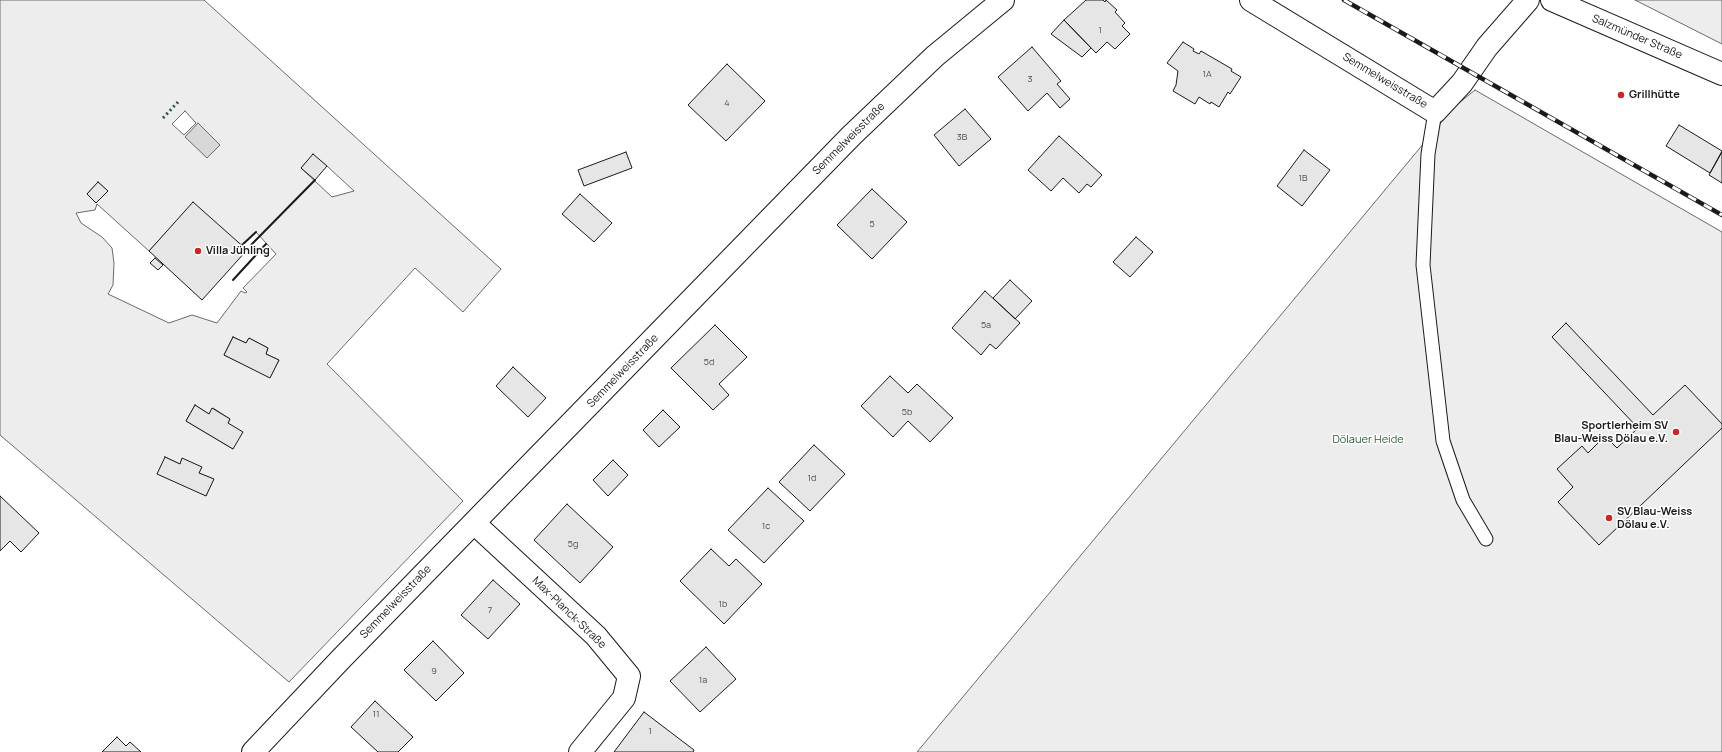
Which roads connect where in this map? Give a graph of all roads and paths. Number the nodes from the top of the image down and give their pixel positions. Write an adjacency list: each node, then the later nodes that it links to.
1 (1003, 0): 7 (street, Semmelweisstraße)
2 (1251, 0): 6 (street, Semmelweisstraße)
3 (1528, 0): 6 (street, Semmelweisstraße)
4 (1552, 0): 5 (street, Salzmünder Straße)
5 (1722, 74)
6 (1435, 112): 8 (lane)
7 (474, 523): 9 (street, Semmelweisstraße); 10 (street, Max-Planck-Straße)
8 (1486, 540)
9 (253, 752)
10 (580, 752)

